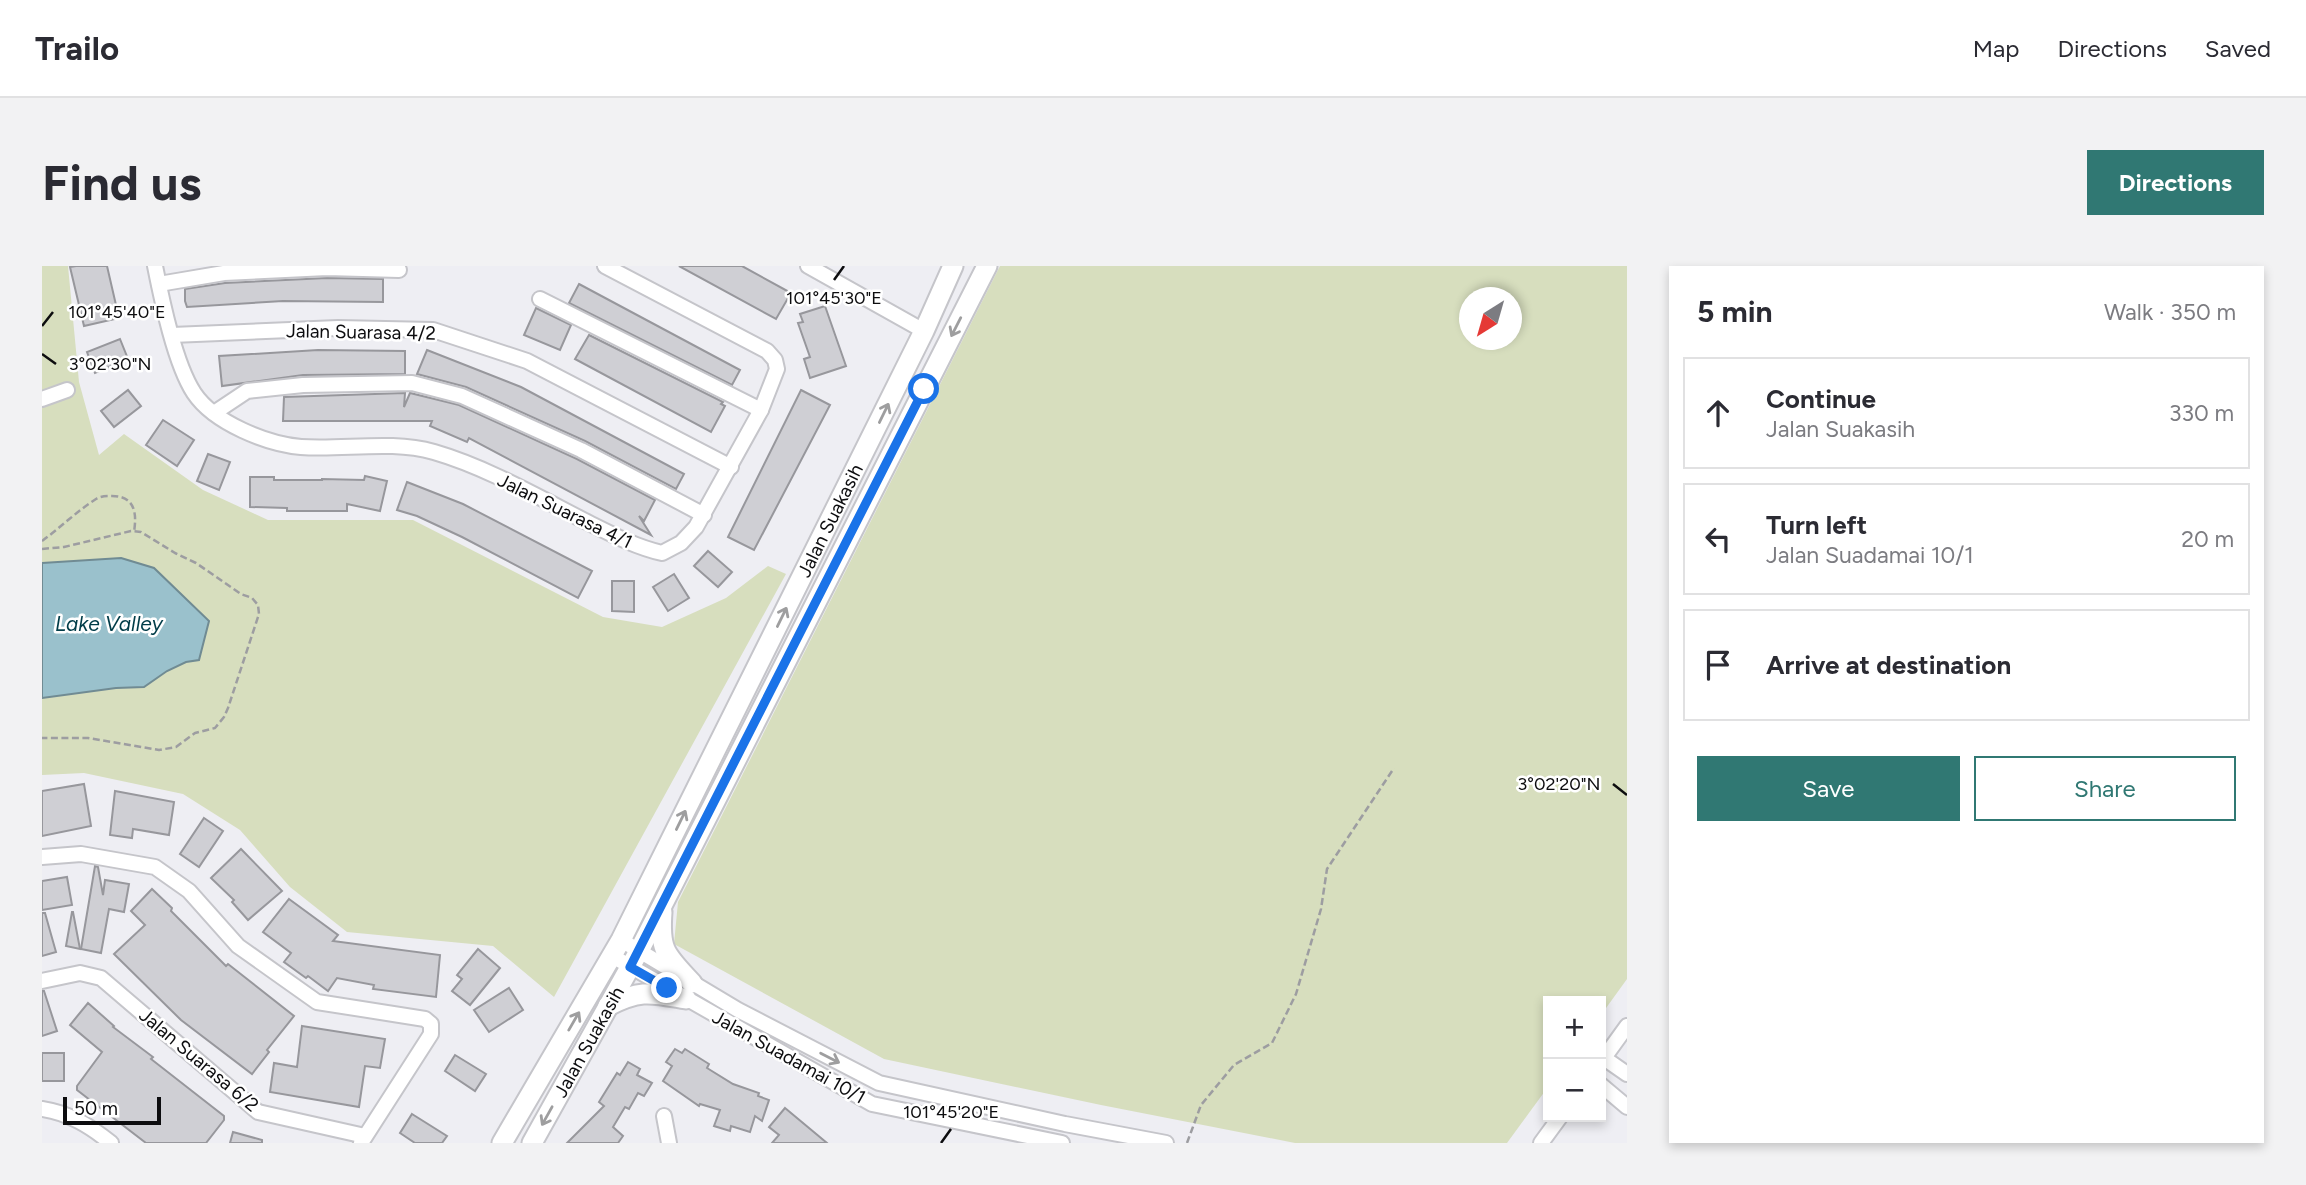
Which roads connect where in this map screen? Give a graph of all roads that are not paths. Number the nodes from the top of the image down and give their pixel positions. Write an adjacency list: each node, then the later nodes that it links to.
1 (155, 266): 7 (street, Jalan Suarasa 4/1)
2 (605, 266): 13 (street, Jalan Suarasa 4/1)
3 (808, 266): 9 (street)
4 (953, 266): 9 (main road, Jalan Suakasih)
5 (987, 266): 18 (main road, Jalan Suakasih, one-way to 18)
6 (399, 270): 7 (street)
7 (159, 284): 10 (street, Jalan Suarasa 4/1)
8 (540, 299): 13 (street)
9 (924, 331): 19 (main road, Jalan Suakasih, one-way to 9)
10 (172, 335): 14 (street, Jalan Suarasa 4/1); 15 (street, Jalan Suarasa 4/2)
11 (67, 390): 12 (street)
12 (42, 399)
13 (761, 410): 15 (street, Jalan Suarasa 4/1)
14 (214, 413): 16 (street); 16 (street, Jalan Suarasa 4/1)
15 (731, 467): 16 (street, Jalan Suarasa 4/1)
16 (704, 515)
17 (42, 857): 35 (street)
18 (662, 907): 20 (main road, Jalan Suakasih); 22 (main road)
19 (617, 948): 20 (street, Jalan Suadamai 10/1); 37 (main road, Jalan Suakasih, one-way to 19)
20 (635, 959): 22 (street, Jalan Suadamai 10/1); 23 (main road, Jalan Suakasih)
21 (42, 981): 35 (street, Jalan Suarasa 6/2)
22 (689, 991): 23 (main road); 33 (street, Jalan Suadamai 10/1, one-way to 33); 34 (street, Jalan Suadamai 10/1)
23 (608, 1006): 38 (main road, Jalan Suakasih, one-way to 38)
24 (1627, 1026): 25 (street)
25 (1603, 1059)
26 (1606, 1062): 27 (street)
27 (1627, 1074)
28 (1606, 1090): 29 (street)
29 (1627, 1107)
30 (42, 1109): 36 (street)
31 (664, 1116): 39 (street)
32 (1556, 1122): 42 (street)
33 (1065, 1124): 40 (street, Jalan Suadamai 10/1); 41 (street, Jalan Suadamai 10/1)
34 (1029, 1139): 40 (street, Jalan Suadamai 10/1)
35 (363, 1140)
36 (111, 1143)
37 (502, 1143)
38 (532, 1143)
39 (668, 1143)
40 (1062, 1143)
41 (1166, 1143)
42 (1541, 1143)

